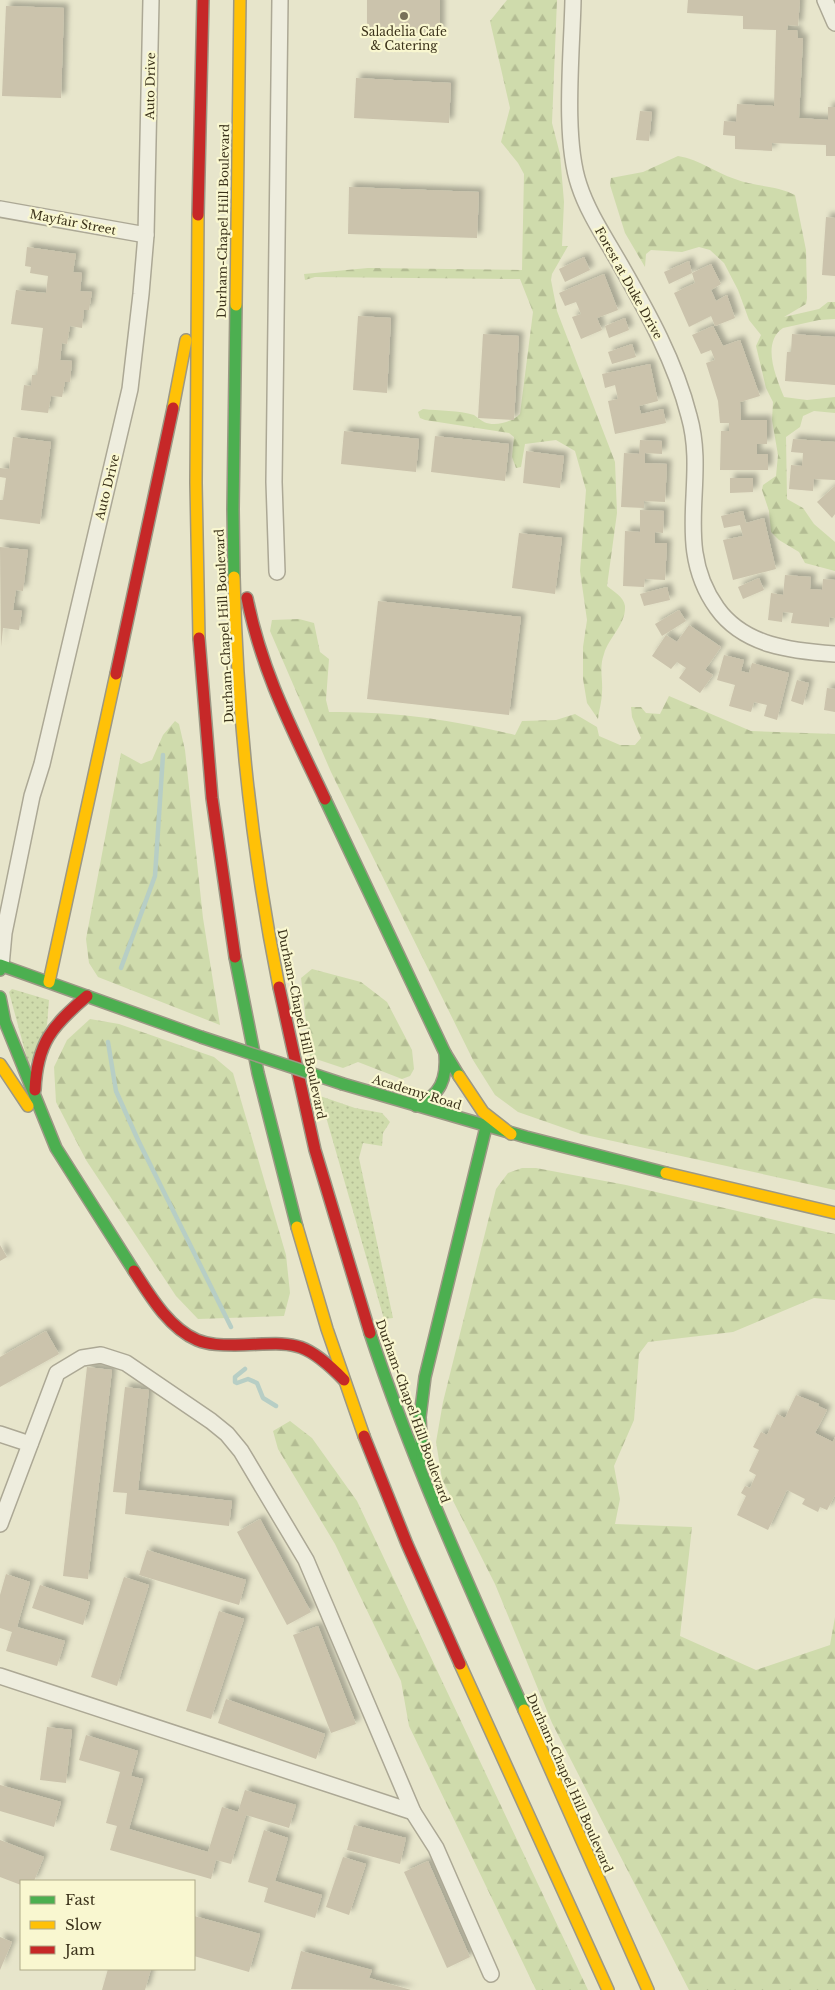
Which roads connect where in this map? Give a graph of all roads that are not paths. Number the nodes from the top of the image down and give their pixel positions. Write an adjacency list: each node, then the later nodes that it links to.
1 (151, 0): 9 (street, Auto Drive)
2 (203, 0): 10 (main road, Durham-Chapel Hill Boulevard)
3 (240, 0): 11 (main road, Durham-Chapel Hill Boulevard)
4 (280, 0): 12 (street)
5 (573, 0): 13 (street, Forest at Duke Drive)
6 (825, 0): 7 (street)
7 (835, 22)
8 (0, 209): 9 (street, Mayfair Street)
9 (146, 236): 14 (street, Auto Drive)
10 (197, 280): 16 (main road); 27 (main road, Durham-Chapel Hill Boulevard)
11 (233, 509): 19 (main road); 30 (main road, Durham-Chapel Hill Boulevard)
12 (276, 572)
13 (835, 654)
14 (0, 965): 15 (main road); 16 (main road, Academy Road)
15 (0, 970)
16 (49, 982): 17 (main road, Academy Road)
17 (87, 996): 21 (main road); 22 (main road, Academy Road, bridge)
18 (0, 997): 21 (main road)
19 (446, 1053): 22 (main road); 24 (main road)
20 (0, 1064): 25 (main road)
21 (35, 1096): 25 (main road)
22 (416, 1106): 23 (main road, Academy Road)
23 (486, 1127): 24 (main road, Academy Road); 30 (main road)
24 (511, 1134): 26 (main road, Academy Road)
25 (56, 1148): 27 (main road)
26 (835, 1213)
27 (346, 1382): 35 (main road, Durham-Chapel Hill Boulevard)
28 (0, 1434): 29 (street)
29 (30, 1444): 31 (street); 33 (street)
30 (424, 1484): 36 (main road, Durham-Chapel Hill Boulevard)
31 (0, 1524)
32 (0, 1676): 33 (street)
33 (413, 1812): 34 (street)
34 (491, 1974)
35 (608, 1990)
36 (648, 1990)

